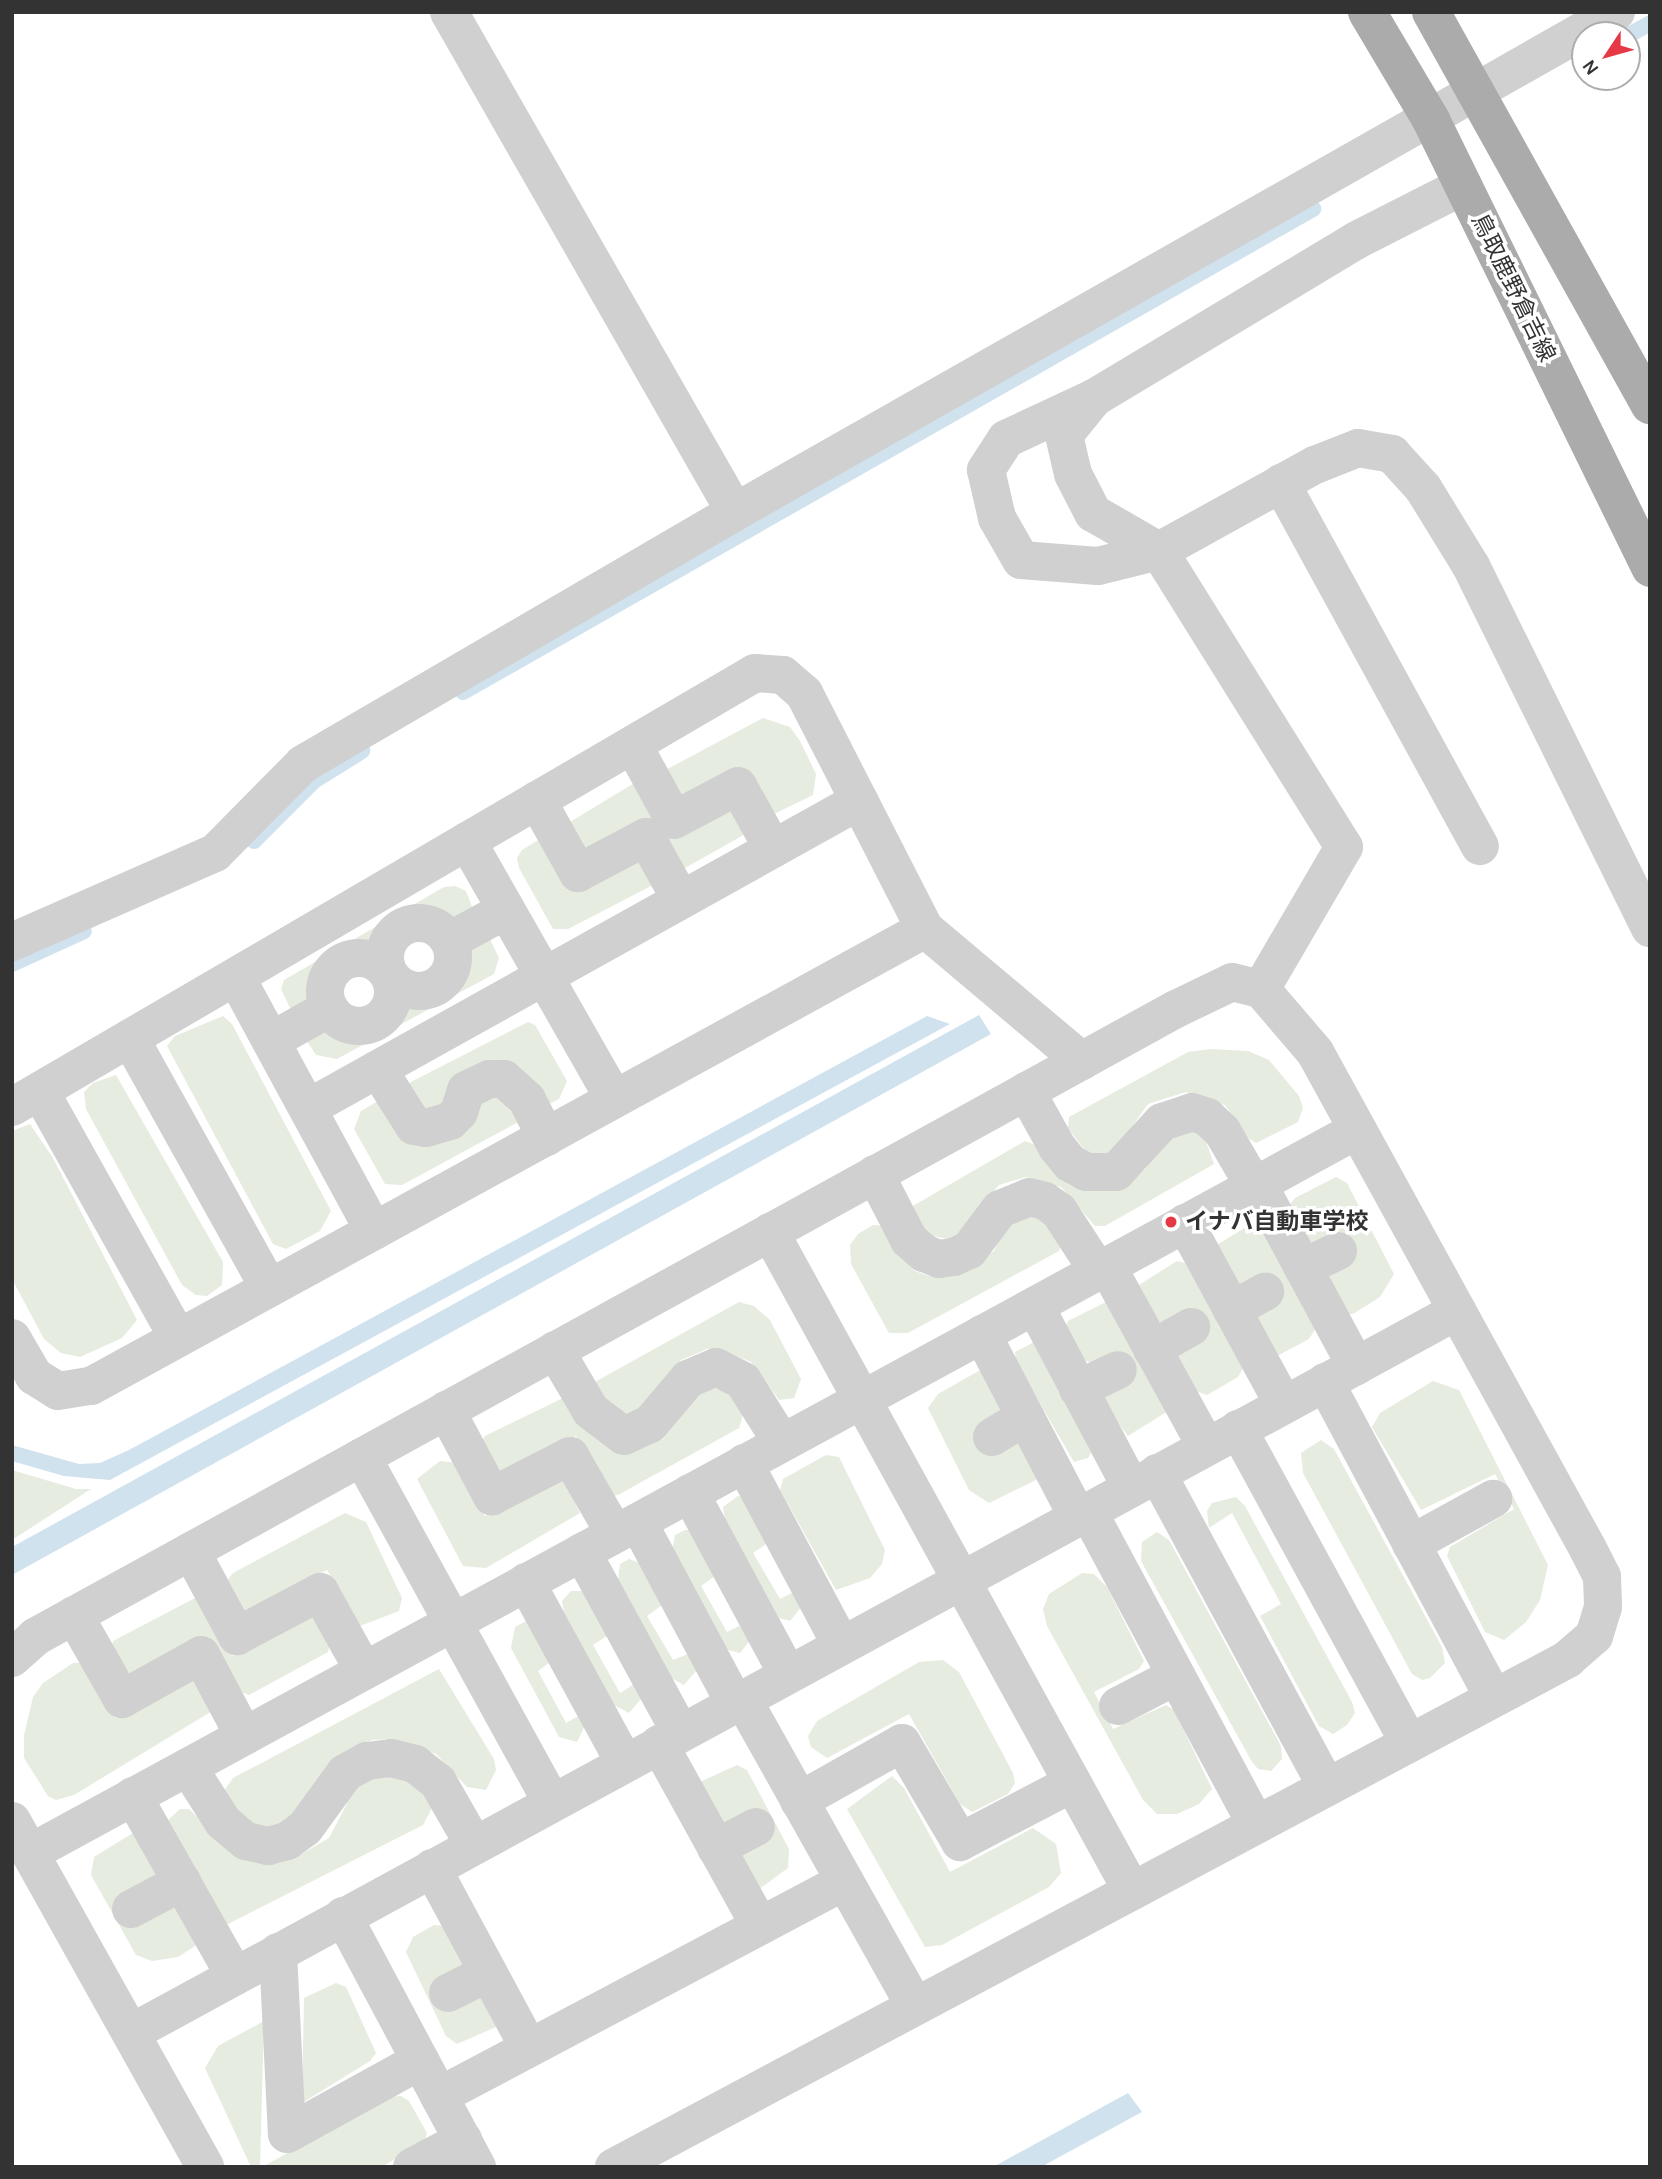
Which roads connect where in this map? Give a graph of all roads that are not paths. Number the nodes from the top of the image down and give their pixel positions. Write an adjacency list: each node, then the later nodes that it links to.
1 (449, 12): 11 (street)
2 (1367, 12): 6 (main road, 鳥取鹿野倉吉線)
3 (1431, 12): 5 (main road)
4 (1616, 12): 5 (street)
5 (1477, 90): 6 (street); 9 (main road)
6 (1431, 120): 7 (main road, 鳥取鹿野倉吉線); 11 (street)
7 (1463, 186): 8 (street); 13 (main road, 鳥取鹿野倉吉線)
8 (1096, 397): 12 (street); 12 (street)
9 (1650, 405)
10 (1281, 483): 12 (street); 18 (street); 22 (street)
11 (735, 512): 24 (street)
12 (1159, 551): 27 (street)
13 (1650, 568)
14 (633, 745): 15 (street); 16 (street); 19 (street)
15 (537, 800): 17 (street); 20 (street)
16 (859, 801): 19 (street); 23 (street)
17 (467, 841): 21 (street); 25 (street)
18 (1480, 846)
19 (773, 849): 20 (street)
20 (681, 900): 26 (street)
21 (506, 910): 26 (street); 29 (street)
22 (1650, 928)
23 (925, 929): 30 (street); 34 (street)
24 (12, 942)
25 (236, 976): 28 (street); 29 (street)
26 (544, 978): 31 (street); 34 (street)
27 (1261, 989): 30 (street); 36 (street)
28 (130, 1038): 33 (street); 46 (street)
29 (271, 1041): 35 (street)
30 (1082, 1061): 32 (street)
31 (378, 1069): 35 (street); 37 (street)
32 (1026, 1091): 38 (street); 39 (street)
33 (26, 1099): 54 (street)
34 (614, 1100): 37 (street)
35 (308, 1108): 41 (street)
36 (1357, 1130): 39 (street); 50 (street)
37 (547, 1136): 41 (street)
38 (875, 1174): 42 (street); 44 (street)
39 (1256, 1185): 40 (street); 45 (street)
40 (1185, 1223): 44 (street); 49 (street)
41 (374, 1231): 46 (street)
42 (770, 1232): 56 (street); 60 (street)
43 (1338, 1251): 45 (street)
44 (1102, 1268): 48 (street); 55 (street)
45 (1303, 1268): 58 (street)
46 (269, 1288): 54 (street)
47 (1265, 1292): 49 (street)
48 (1035, 1306): 52 (street); 59 (street)
49 (1232, 1310): 61 (street)
50 (1457, 1311): 58 (street); 86 (street)
51 (1191, 1327): 55 (street)
52 (982, 1334): 60 (street); 63 (street)
53 (12, 1338): 54 (street)
54 (178, 1338)
55 (1152, 1349): 65 (street)
56 (555, 1350): 62 (street); 66 (street)
57 (1118, 1370): 59 (street)
58 (1340, 1374): 61 (street); 74 (street)
59 (1078, 1389): 69 (street)
60 (862, 1399): 66 (street); 77 (street)
61 (1284, 1405): 65 (street)
62 (446, 1410): 67 (street); 73 (street)
63 (1025, 1417): 64 (street); 72 (street)
64 (992, 1437)
65 (1222, 1438): 69 (street); 91 (street)
66 (782, 1443): 68 (street)
67 (362, 1457): 75 (street); 80 (street)
68 (744, 1463): 70 (street); 81 (street)
69 (1144, 1480): 72 (street); 95 (street)
70 (690, 1493): 73 (street); 84 (street)
71 (1493, 1499): 74 (street)
72 (1083, 1513): 77 (street); 85 (street)
73 (626, 1528): 76 (street); 87 (street)
74 (1411, 1544): 86 (street)
75 (191, 1551): 79 (street); 83 (street)
76 (582, 1552): 78 (street); 90 (street)
77 (961, 1579): 81 (street); 94 (street)
78 (526, 1582): 80 (street); 92 (street)
79 (74, 1615): 82 (street); 89 (street)
80 (453, 1623): 83 (street); 98 (street)
81 (841, 1644): 84 (street)
82 (12, 1658)
83 (364, 1671): 89 (street)
84 (787, 1673): 87 (street)
85 (1176, 1676): 88 (street); 99 (street)
86 (1494, 1698): 91 (street)
87 (738, 1700): 90 (street); 97 (street)
88 (1118, 1706)
89 (244, 1736): 93 (street)
90 (669, 1738): 92 (street); 103 (street)
91 (1409, 1743): 95 (street)
92 (624, 1762): 98 (street)
93 (188, 1767): 96 (street); 102 (street)
94 (1073, 1783): 97 (street); 107 (street)
95 (1327, 1787): 99 (street)
96 (134, 1796): 101 (street); 106 (street)
97 (799, 1801): 105 (street)
98 (552, 1802): 102 (street)
99 (1256, 1824): 107 (street)
100 (756, 1827): 103 (street)
101 (21, 1837): 116 (street)
102 (474, 1845): 104 (street)
103 (716, 1849): 110 (street)
104 (432, 1868): 109 (street); 112 (street)
105 (845, 1881): 110 (street); 115 (street)
106 (182, 1882): 108 (street); 113 (street)
107 (1132, 1891): 115 (street)
108 (131, 1909)
109 (343, 1916): 111 (street); 118 (street)
110 (760, 1926): 117 (street)
111 (278, 1952): 113 (street); 118 (street)
112 (488, 1973): 114 (street); 117 (street)
113 (235, 1976): 116 (street)
114 (448, 1993)
115 (915, 2006): 123 (street)
116 (131, 2033): 121 (street)
117 (529, 2048): 119 (street)
118 (420, 2061): 119 (street)
119 (439, 2096): 120 (street)
120 (470, 2153): 122 (street)
121 (205, 2167)
122 (412, 2167)
123 (614, 2167)

